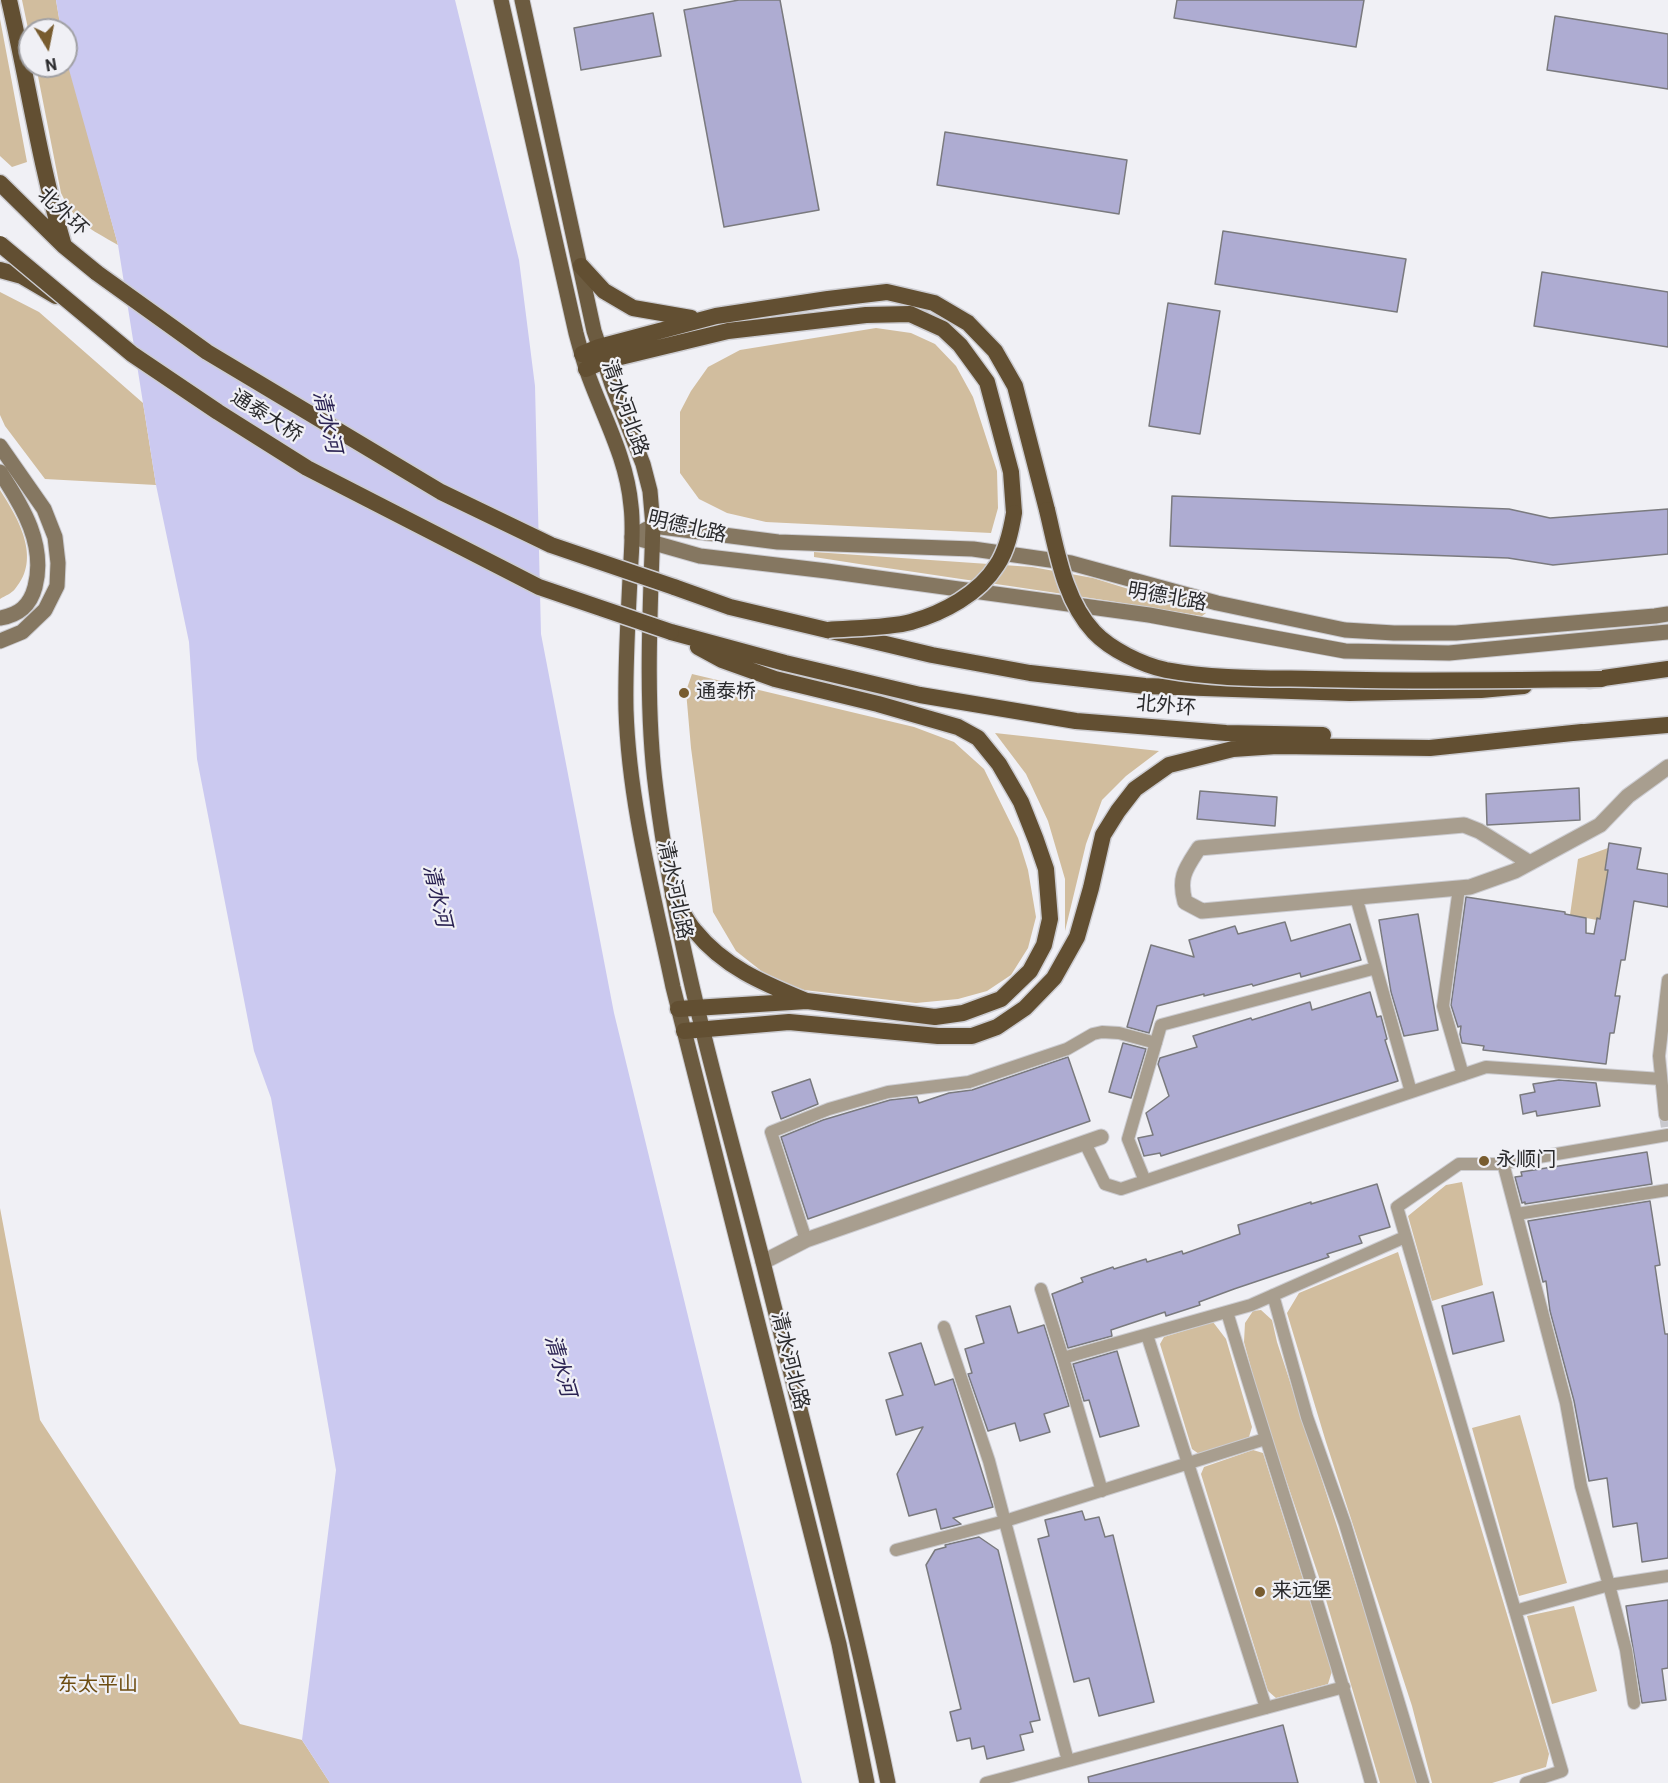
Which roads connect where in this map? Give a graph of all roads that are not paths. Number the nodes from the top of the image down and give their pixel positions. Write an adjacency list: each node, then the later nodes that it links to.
1 (9, 0): 6 (highway)
2 (501, 0): 13 (main road, 清水河北路)
3 (522, 0): 7 (main road, 清水河北路)
4 (0, 183): 6 (highway, 北外环)
5 (0, 244): 10 (highway, 通泰大桥, bridge)
6 (64, 246): 9 (highway, 北外环)
7 (580, 266): 11 (highway); 12 (main road, 清水河北路)
8 (0, 270): 10 (highway, bridge)
9 (97, 273): 19 (highway, 通泰大桥, bridge)
10 (75, 307): 23 (highway, 通泰大桥, bridge)
11 (716, 316): 12 (highway); 27 (highway, bridge)
12 (602, 354): 13 (highway); 16 (main road, 清水河北路); 22 (highway, bridge)
13 (584, 361): 17 (main road, 清水河北路)
14 (0, 446): 25 (main road)
15 (0, 472): 21 (main road)
16 (653, 526): 17 (main road, 明德北路); 18 (main road, 清水河北路); 20 (main road, 明德北路)
17 (632, 537): 18 (main road, 明德北路); 39 (main road, 清水河北路)
18 (653, 542): 24 (main road, 明德北路); 33 (main road, 清水河北路)
19 (674, 587): 22 (highway, 北外环)
20 (1668, 614)
21 (0, 618)
22 (828, 630): 27 (highway, 北外环, bridge)
23 (671, 633): 29 (highway, 北外环); 37 (highway)
24 (1668, 633)
25 (0, 641)
26 (1668, 669): 27 (highway, 北外环)
27 (1602, 679)
28 (1668, 725): 29 (highway, 北外环)
29 (1582, 732): 41 (highway)
30 (1668, 767): 31 (street)
31 (1530, 863): 32 (street); 34 (street)
32 (1459, 888): 34 (street); 44 (street)
33 (673, 895): 37 (highway); 38 (main road, 清水河北路)
34 (1356, 897): 35 (street)
35 (1376, 968): 42 (street); 46 (street)
36 (1668, 980): 43 (street)
37 (807, 1001): 38 (highway)
38 (696, 1008): 39 (highway); 41 (main road, 清水河北路)
39 (678, 1010): 40 (main road, 清水河北路)
40 (684, 1031): 41 (highway); 75 (main road, 清水河北路)
41 (702, 1031): 56 (main road, 清水河北路)
42 (1156, 1043): 51 (street); 55 (street)
43 (1664, 1051): 45 (street)
44 (1462, 1075): 45 (street); 46 (street)
45 (1661, 1079): 47 (street)
46 (1411, 1092): 51 (street)
47 (1667, 1129): 50 (street)
48 (1101, 1137): 49 (street)
49 (1085, 1143): 51 (street); 55 (street)
50 (1503, 1163): 53 (street); 54 (street)
51 (1145, 1181)
52 (1668, 1190): 53 (street)
53 (1516, 1214): 69 (street)
54 (1405, 1237): 58 (street); 70 (street)
55 (806, 1240): 56 (street)
56 (763, 1262): 76 (main road, 清水河北路)
57 (1041, 1289): 62 (street)
58 (1273, 1295): 59 (street); 79 (street)
59 (1227, 1312): 61 (street); 63 (street)
60 (944, 1327): 66 (street)
61 (1147, 1335): 62 (street); 64 (street)
62 (1063, 1358): 65 (street)
63 (1265, 1439): 64 (street); 71 (street)
64 (1189, 1464): 65 (street); 73 (street)
65 (1102, 1491): 66 (street)
66 (1005, 1521): 67 (street); 74 (street)
67 (896, 1550)
68 (1668, 1576): 69 (street)
69 (1609, 1585): 70 (street); 72 (street)
70 (1515, 1611): 80 (street)
71 (1344, 1687): 73 (street); 78 (street)
72 (1634, 1703)
73 (1266, 1708): 74 (street)
74 (1068, 1761): 77 (street)
75 (867, 1783)
76 (888, 1783)
77 (986, 1783)
78 (1371, 1783)
79 (1423, 1783)
80 (1526, 1783)

